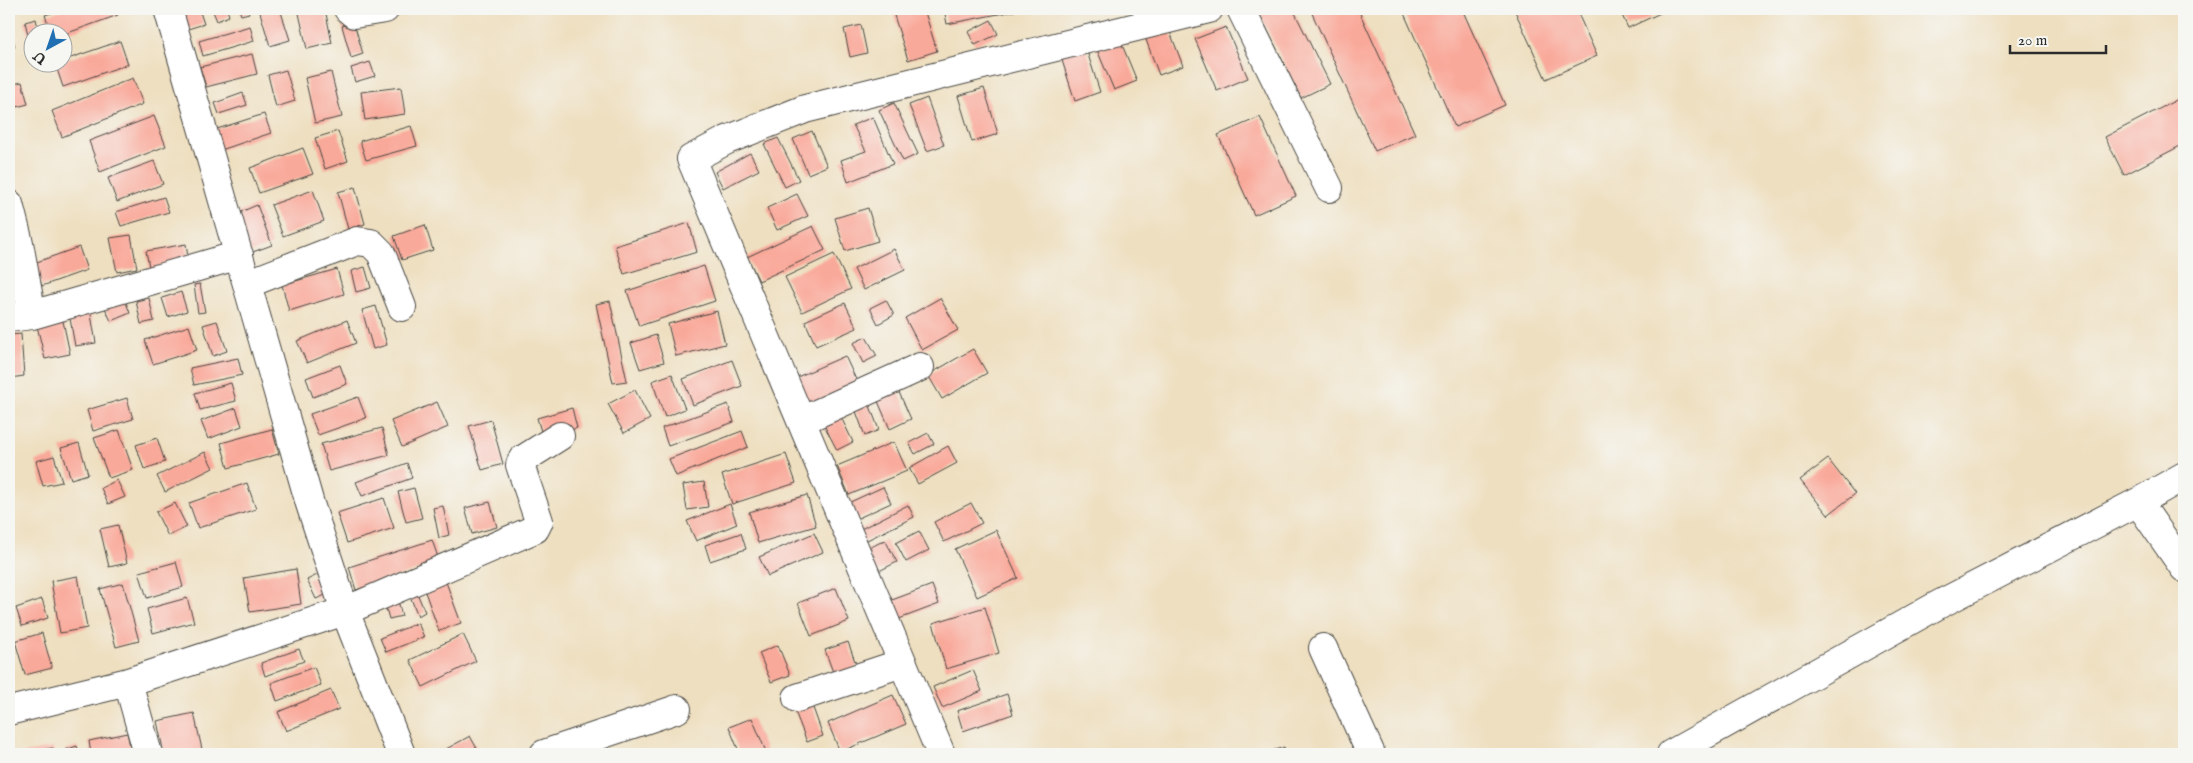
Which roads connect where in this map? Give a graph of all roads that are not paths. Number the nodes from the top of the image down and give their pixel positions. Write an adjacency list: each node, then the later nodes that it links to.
1 (168, 9): 8 (street)
2 (348, 9): 3 (street)
3 (385, 9)
4 (1208, 9): 13 (street)
5 (1241, 9): 6 (street)
6 (1329, 188)
7 (9, 204): 11 (street)
8 (239, 255): 9 (street); 11 (street)
9 (247, 284): 10 (street); 18 (street)
10 (402, 307)
11 (20, 317)
12 (920, 367): 13 (street)
13 (801, 421): 20 (street)
14 (560, 436): 18 (street)
15 (2184, 476): 16 (street)
16 (2138, 502): 17 (street); 30 (street)
17 (2184, 568)
18 (345, 611): 21 (street); 26 (street)
19 (1323, 648): 29 (street)
20 (902, 663): 22 (street); 28 (street)
21 (128, 682): 24 (street); 25 (street)
22 (797, 698)
23 (677, 709): 27 (street)
24 (9, 711)
25 (148, 754)
26 (401, 754)
27 (544, 754)
28 (941, 754)
29 (1371, 754)
30 (1671, 754)

